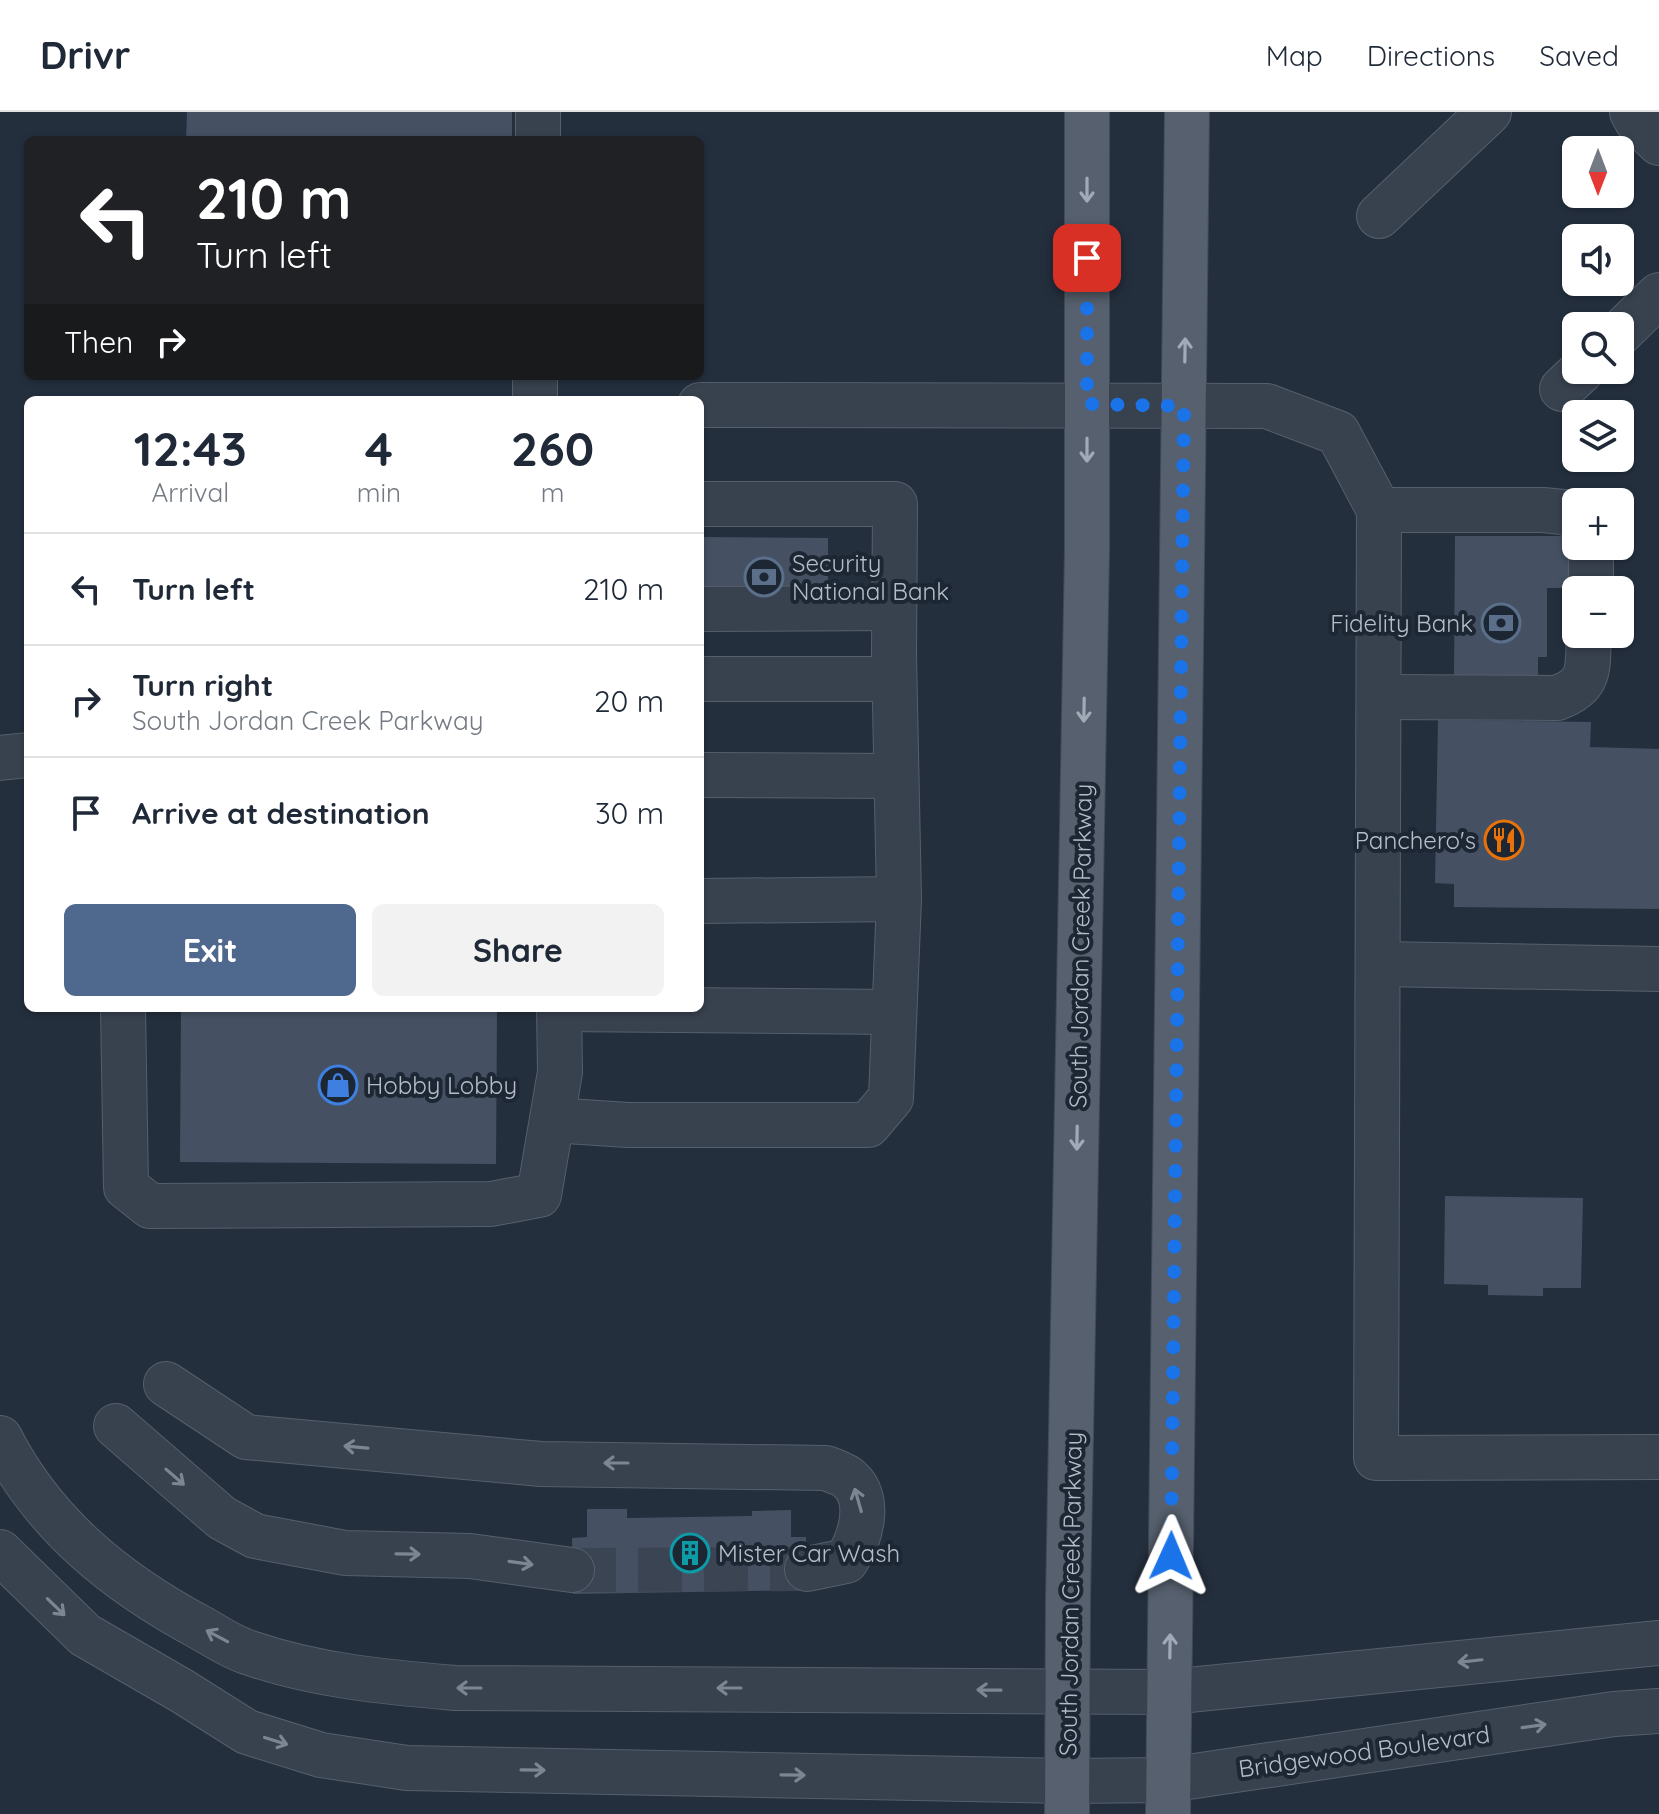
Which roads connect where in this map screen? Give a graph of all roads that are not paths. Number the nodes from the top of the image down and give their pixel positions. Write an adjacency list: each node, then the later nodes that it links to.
1 (538, 112): 6 (street)
2 (1087, 112): 11 (main road, South Jordan Creek Parkway, one-way to 11)
3 (1187, 112): 13 (main road, one-way to 3)
4 (1489, 112): 8 (street)
5 (1632, 112): 7 (street)
6 (538, 136)
7 (1659, 143)
8 (1379, 216)
9 (1659, 295): 10 (street)
10 (1634, 319)
11 (1087, 404): 12 (street); 13 (street); 45 (main road, South Jordan Creek Parkway, one-way to 45)
12 (704, 405)
13 (1184, 406): 15 (street); 46 (main road, one-way to 13)
14 (704, 504): 17 (street)
15 (1379, 510): 16 (street); 22 (street)
16 (1562, 512)
17 (894, 608): 18 (street); 21 (street)
18 (704, 609)
19 (1588, 648): 22 (street)
20 (704, 679): 21 (street)
21 (894, 679): 26 (street)
22 (1379, 697): 29 (street)
23 (24, 755): 24 (street)
24 (0, 758)
25 (704, 775): 26 (street)
26 (896, 776): 27 (street)
27 (899, 899): 28 (street); 34 (street)
28 (704, 901)
29 (1379, 964): 30 (street); 38 (street)
30 (1659, 969)
31 (704, 1010): 34 (street)
32 (123, 1012): 35 (street)
33 (559, 1012): 35 (street)
34 (894, 1012): 35 (street)
35 (552, 1120)
36 (166, 1384): 42 (street, one-way to 36)
37 (116, 1426): 43 (street, one-way to 43)
38 (1659, 1457)
39 (5, 1465): 40 (street)
40 (44, 1507): 41 (street); 45 (street, one-way to 40)
41 (0, 1551): 50 (street, Bridgewood Boulevard, one-way to 50)
42 (807, 1569)
43 (572, 1570)
44 (1659, 1643): 46 (street, one-way to 46)
45 (1067, 1692): 46 (street); 50 (main road, South Jordan Creek Parkway)
46 (1169, 1692): 51 (main road)
47 (1659, 1711): 48 (street, Bridgewood Boulevard)
48 (1614, 1714): 49 (street); 51 (street, Bridgewood Boulevard, one-way to 48)
49 (1659, 1744)
50 (1067, 1797): 51 (street, Bridgewood Boulevard)
51 (1168, 1797)

